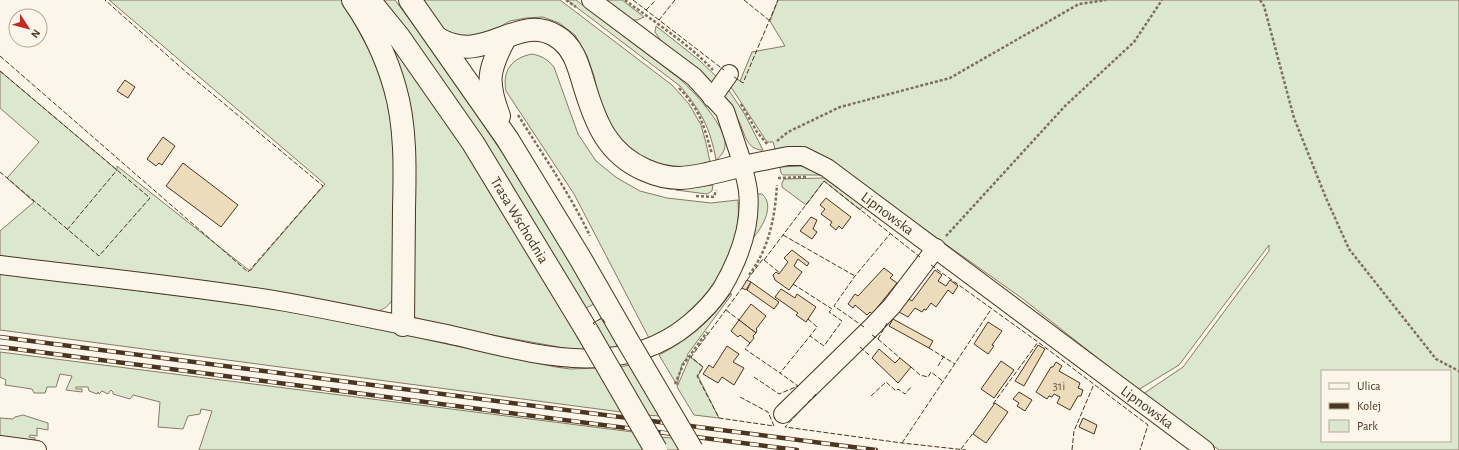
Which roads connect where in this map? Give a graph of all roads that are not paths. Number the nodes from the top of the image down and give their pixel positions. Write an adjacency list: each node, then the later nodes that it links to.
1 (353, 0): 13 (main road)
2 (369, 0): 17 (main road, Trasa Wschodnia, bridge)
3 (410, 0): 5 (main road, Trasa Wschodnia)
4 (585, 5): 8 (street)
5 (438, 38): 6 (main road); 9 (main road, Trasa Wschodnia)
6 (505, 38): 9 (main road); 10 (main road)
7 (729, 74): 8 (street)
8 (712, 98): 10 (street)
9 (508, 140): 18 (main road, Trasa Wschodnia, bridge)
10 (743, 165): 11 (street, Lipnowska); 13 (street)
11 (936, 248): 14 (street); 19 (street, Lipnowska)
12 (0, 265): 13 (street)
13 (403, 325)
14 (783, 414)
15 (0, 445): 16 (street)
16 (37, 450)
17 (656, 450)
18 (692, 450)
19 (1205, 450)

